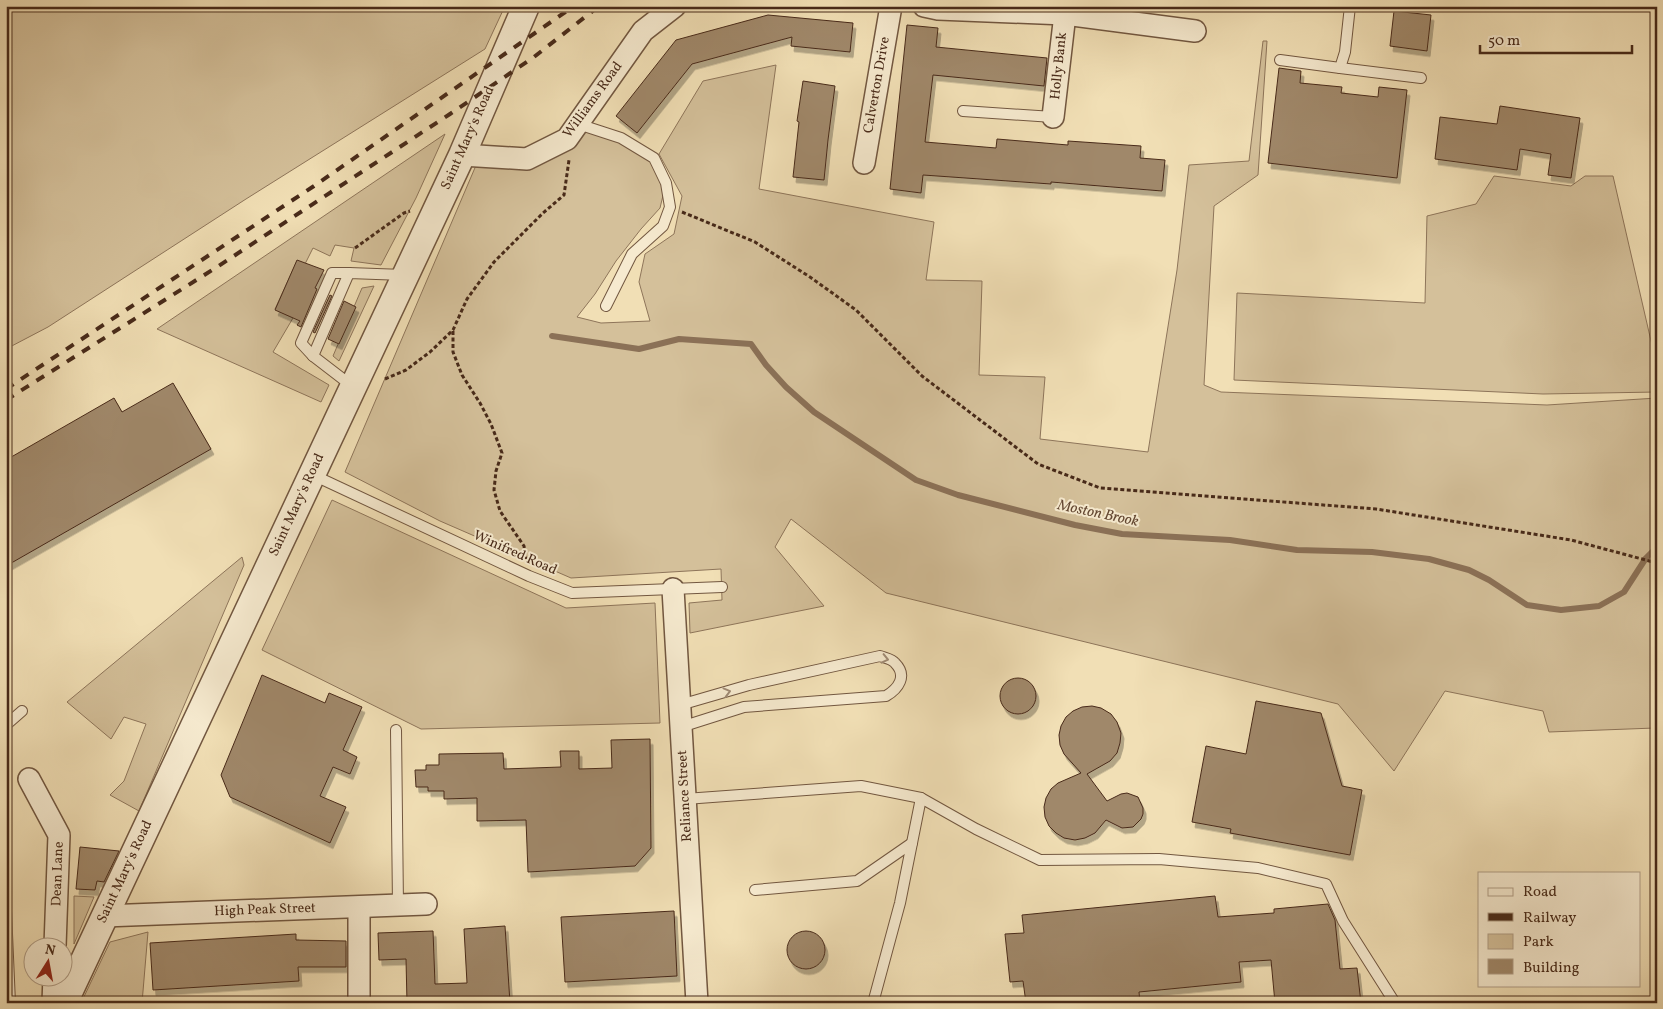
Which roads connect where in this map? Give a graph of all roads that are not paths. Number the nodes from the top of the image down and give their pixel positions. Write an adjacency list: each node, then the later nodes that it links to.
1 (526, 6): 15 (street, Saint Mary's Road)
2 (675, 6): 14 (street, Williams Road)
3 (891, 6): 16 (street, Calverton Drive)
4 (1090, 6): 7 (street)
5 (1350, 6): 10 (lane)
6 (934, 7): 7 (street)
7 (1065, 14): 8 (street); 13 (street, Holly Bank)
8 (1195, 31)
9 (1280, 60): 10 (lane)
10 (1340, 68): 11 (lane)
11 (1421, 78)
12 (963, 110): 13 (lane)
13 (1053, 117)
14 (573, 132): 15 (street, Williams Road); 19 (lane)
15 (462, 155): 18 (street, Saint Mary's Road)
16 (864, 164)
17 (350, 273): 18 (lane); 20 (lane); 20 (lane)
18 (406, 275): 21 (street, Saint Mary's Road)
19 (606, 306)
20 (313, 356): 21 (lane)
21 (353, 387): 22 (street, Saint Mary's Road)
22 (312, 475): 24 (lane, Winifred Road); 39 (street, Saint Mary's Road)
23 (722, 587): 24 (lane, Winifred Road)
24 (673, 589): 25 (street, Reliance Street)
25 (680, 705): 28 (street, Reliance Street); 28 (lane, one-way to 28)
26 (22, 711): 27 (lane)
27 (6, 725)
28 (681, 727): 32 (street, Reliance Street)
29 (396, 730): 36 (lane)
30 (29, 779): 40 (street, Dean Lane)
31 (921, 798): 32 (lane); 33 (lane); 48 (lane)
32 (685, 799): 46 (street, Reliance Street)
33 (912, 843): 34 (lane); 47 (lane)
34 (755, 890)
35 (426, 904): 36 (street, High Peak Street)
36 (398, 905): 37 (street, High Peak Street)
37 (358, 907): 39 (street, High Peak Street); 45 (street)
38 (6, 911): 42 (lane)
39 (104, 916): 44 (street, Saint Mary's Road)
40 (55, 936)
41 (54, 986): 43 (street)
42 (10, 1003)
43 (53, 1003)
44 (64, 1003)
45 (359, 1003)
46 (697, 1003)
47 (873, 1003)
48 (1395, 1003)

